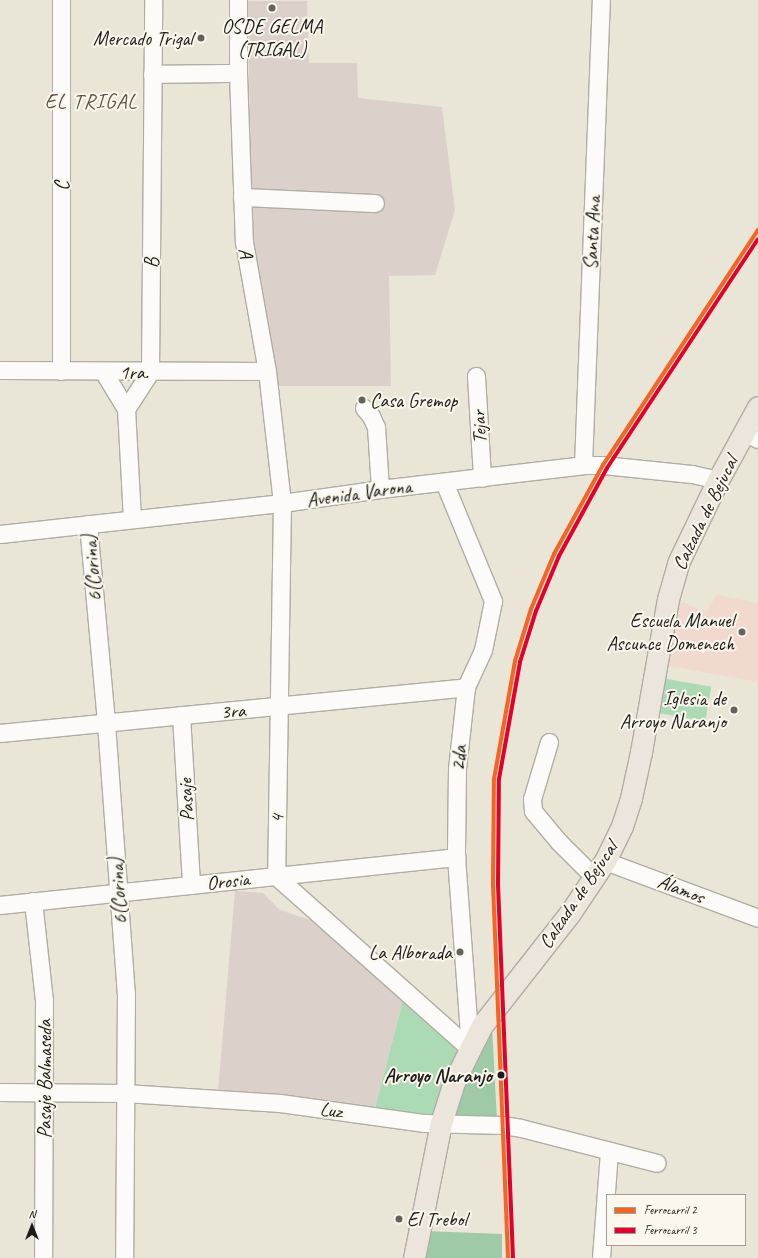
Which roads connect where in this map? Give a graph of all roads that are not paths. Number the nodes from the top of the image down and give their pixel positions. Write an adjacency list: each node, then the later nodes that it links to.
1 (61, 0): 10 (street, C)
2 (153, 0): 6 (street, B)
3 (238, 0): 5 (street, A)
4 (601, 0): 19 (street, Santa Ana)
5 (238, 73): 6 (street); 7 (street, A)
6 (152, 74): 13 (street, B)
7 (242, 197): 8 (street); 11 (street, A)
8 (375, 203)
9 (0, 370): 10 (street, 1ra.)
10 (61, 371): 12 (street, 1ra.)
11 (267, 371): 13 (street, 1ra.); 24 (street, A)
12 (104, 372): 13 (street, 1ra.); 17 (street)
13 (150, 372): 17 (street)
14 (476, 376): 20 (street, Tejar)
15 (758, 407): 18 (main road, Calzada de Bejucal)
16 (364, 408): 23 (street)
17 (126, 409): 25 (street)
18 (751, 435): 21 (main road, Calzada de Bejucal)
19 (583, 465): 20 (street, Avenida Varona); 21 (street, Avenida Varona)
20 (482, 478): 22 (street, Avenida Varona)
21 (718, 480): 35 (main road, Calzada de Bejucal)
22 (444, 482): 23 (street, Avenida Varona); 28 (street, 2da)
23 (380, 489): 24 (street, Avenida Varona)
24 (282, 503): 25 (street, Avenida Varona); 29 (street, 4)
25 (132, 519): 26 (street, Avenida Varona)
26 (88, 524): 27 (street, Avenida Varona); 31 (street, 6(Corina))
27 (0, 534)
28 (466, 687): 29 (street, 3ra); 34 (street, 2da)
29 (279, 706): 30 (street, 3ra); 36 (street, 4)
30 (181, 716): 31 (street, 3ra); 37 (street, Pasaje)
31 (106, 723): 32 (street, 3ra); 38 (street, 6(Corina))
32 (0, 733)
33 (549, 742): 35 (street)
34 (456, 857): 36 (street, Orosia); 42 (street, 2da)
35 (599, 869): 41 (street, Álamos); 42 (main road, Calzada de Bejucal)
36 (276, 876): 37 (street, Orosia); 42 (street)
37 (191, 885): 38 (street, Orosia)
38 (117, 892): 39 (street, Orosia); 45 (street, 6(Corina))
39 (33, 901): 40 (street, Orosia); 44 (street, Pasaje Balmaseda)
40 (0, 905)
41 (756, 913)
42 (470, 1048): 46 (main road, Calzada de Bejucal)
43 (0, 1092): 44 (street, Luz)
44 (44, 1092): 45 (street, Luz); 51 (street, Pasaje Balmaseda)
45 (125, 1093): 46 (street, Luz); 52 (street, 6(Corina))
46 (441, 1123): 47 (street, Luz); 53 (main road, Calzada de Bejucal)
47 (610, 1150): 48 (street, Luz); 49 (street)
48 (657, 1163)
49 (606, 1194)
50 (606, 1198): 54 (street)
51 (43, 1258)
52 (124, 1258)
53 (414, 1258)
54 (601, 1258)

